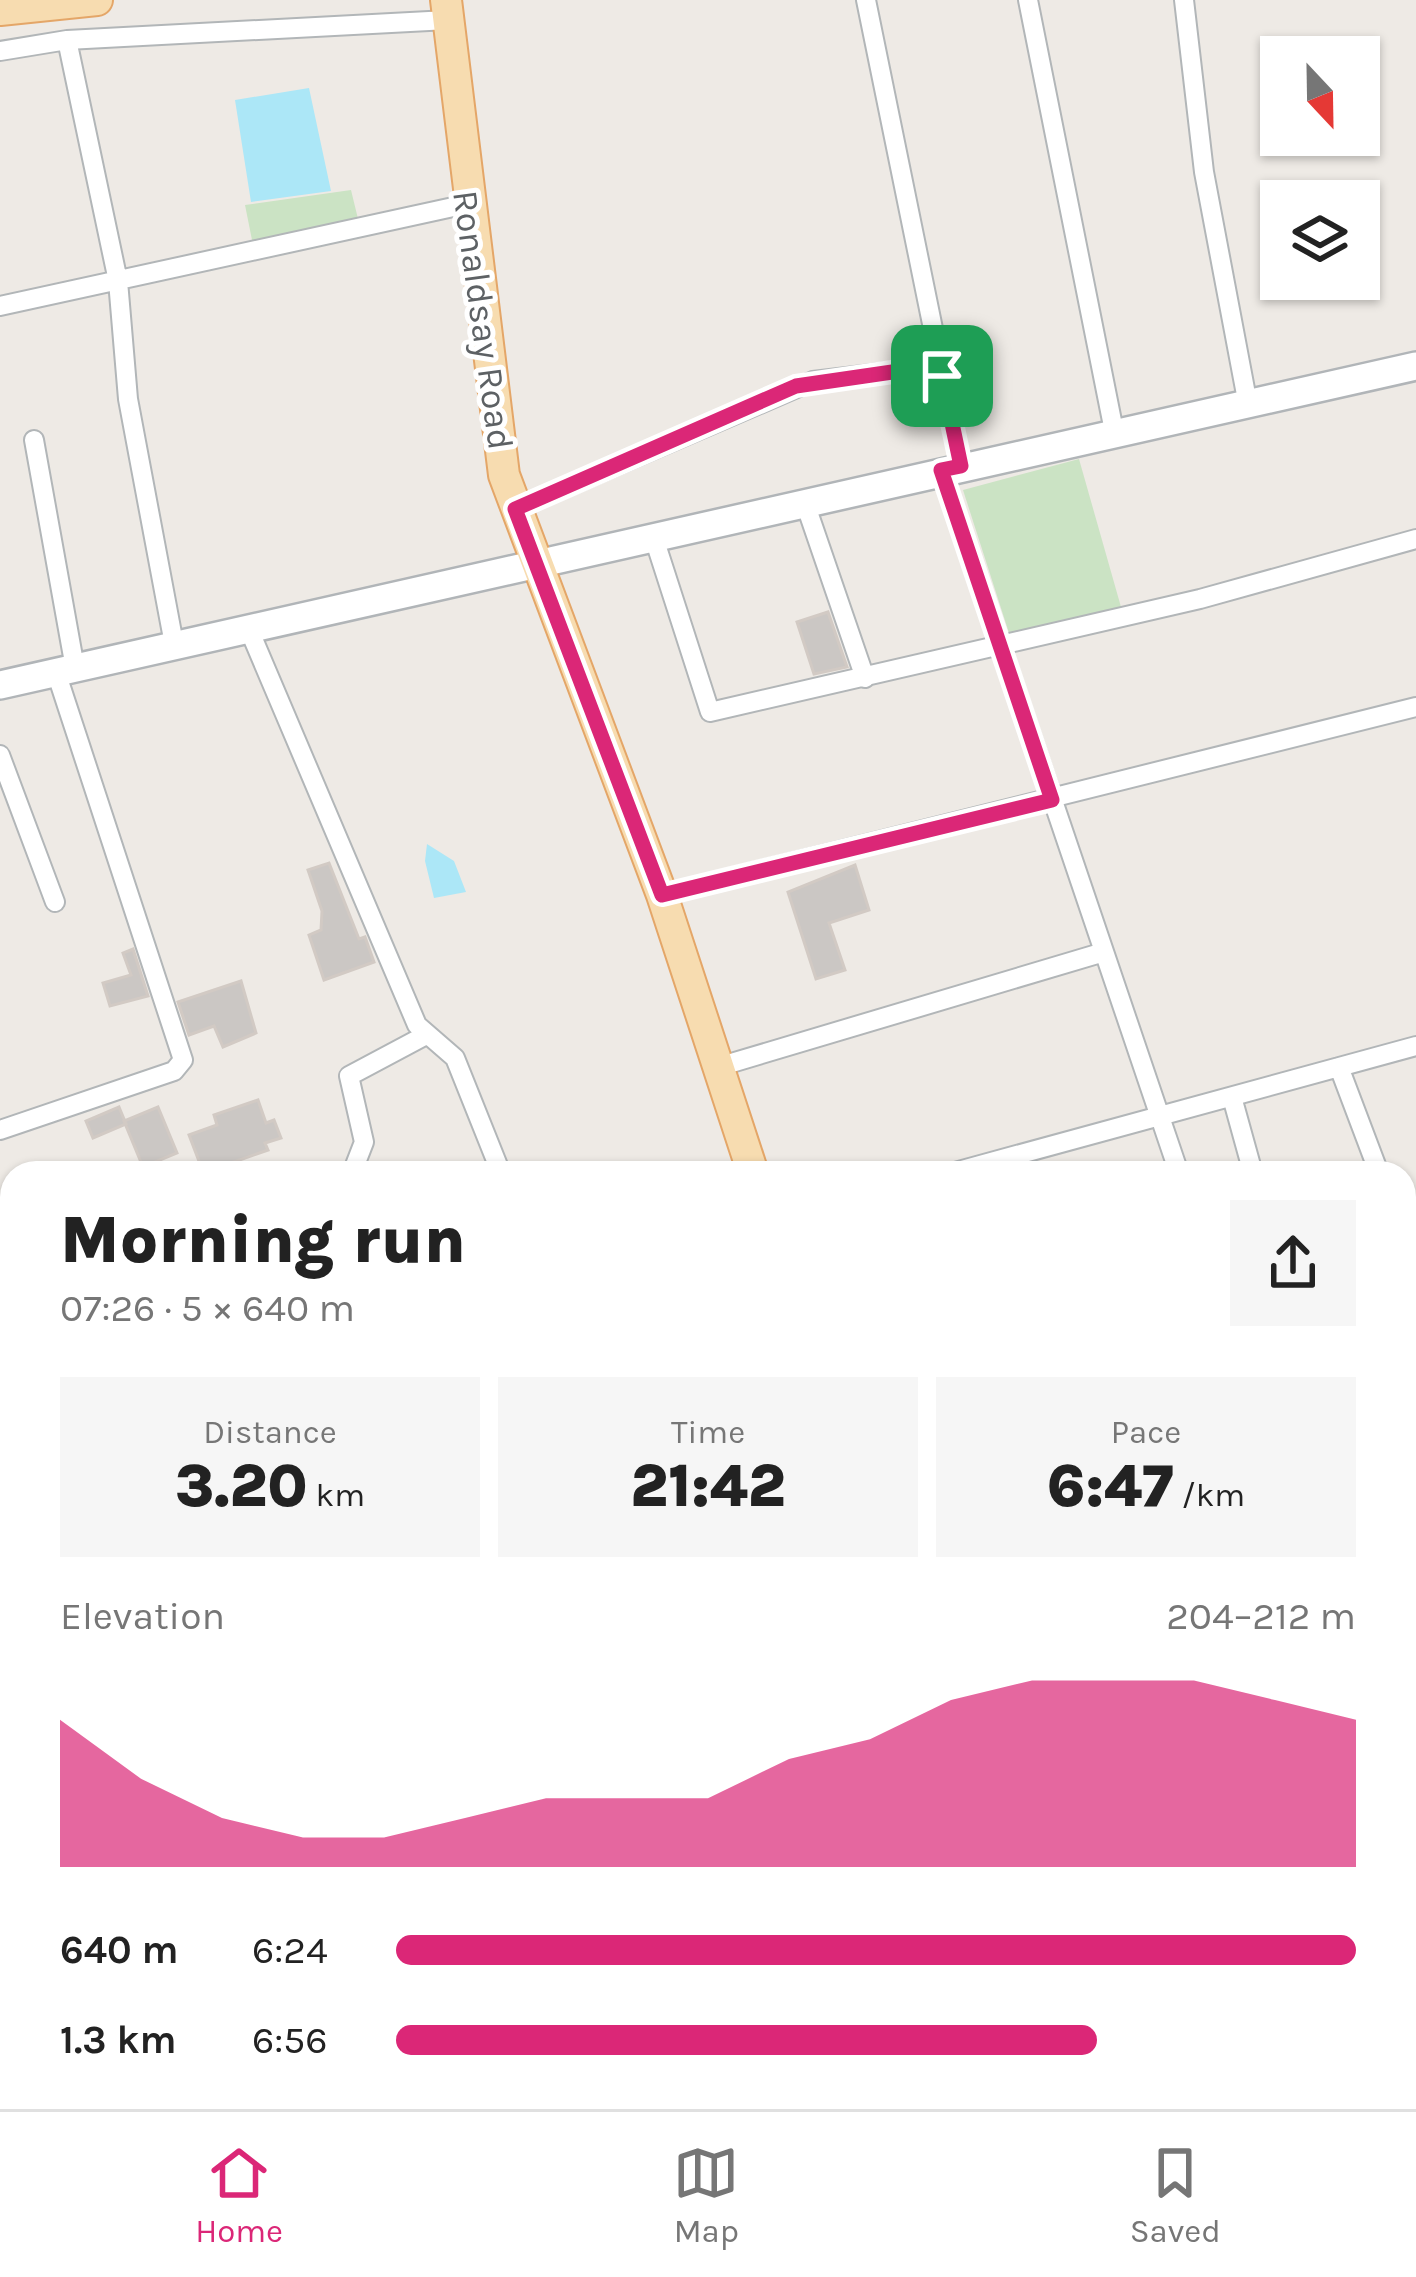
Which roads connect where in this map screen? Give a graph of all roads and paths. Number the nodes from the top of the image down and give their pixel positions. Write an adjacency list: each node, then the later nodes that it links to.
1 (97, 0): 5 (main road)
2 (866, 0): 13 (street)
3 (1184, 1): 14 (street)
4 (1029, 6): 15 (street)
5 (0, 10)
6 (447, 10): 7 (street); 9 (main road, Ronaldsay Road)
7 (67, 40): 8 (street); 10 (street)
8 (0, 51)
9 (467, 204): 10 (street); 19 (main road, Ronaldsay Road)
10 (118, 280): 11 (street); 24 (street)
11 (0, 306)
12 (1416, 366): 14 (street)
13 (942, 376): 17 (street); 19 (street)
14 (1248, 405): 15 (street)
15 (1115, 436): 17 (street)
16 (34, 440): 26 (street)
17 (951, 468): 18 (street); 25 (street)
18 (806, 502): 20 (street); 27 (street)
19 (515, 509): 22 (main road, Ronaldsay Road)
20 (653, 535): 22 (street); 27 (street)
21 (1416, 538): 25 (street)
22 (536, 563): 23 (street); 32 (main road, Ronaldsay Road)
23 (248, 627): 24 (street); 35 (street)
24 (174, 644): 26 (street)
25 (1000, 644): 27 (street); 31 (street)
26 (65, 670): 28 (street); 41 (street)
27 (865, 678)
28 (0, 685)
29 (1416, 707): 31 (street)
30 (0, 755): 33 (street)
31 (1052, 800): 32 (street); 34 (street)
32 (662, 895): 37 (main road, Ronaldsay Road)
33 (55, 902)
34 (1104, 952): 37 (street); 40 (street)
35 (426, 1035): 42 (street); 43 (street)
36 (1416, 1046): 38 (street)
37 (718, 1066): 44 (main road, Ronaldsay Road)
38 (1339, 1067): 39 (street); 48 (street)
39 (1232, 1096): 40 (street); 47 (street)
40 (1160, 1117): 45 (street); 46 (street)
41 (0, 1130)
42 (357, 1161)
43 (496, 1161)
44 (749, 1161)
45 (996, 1161)
46 (1175, 1161)
47 (1250, 1161)
48 (1374, 1161)

